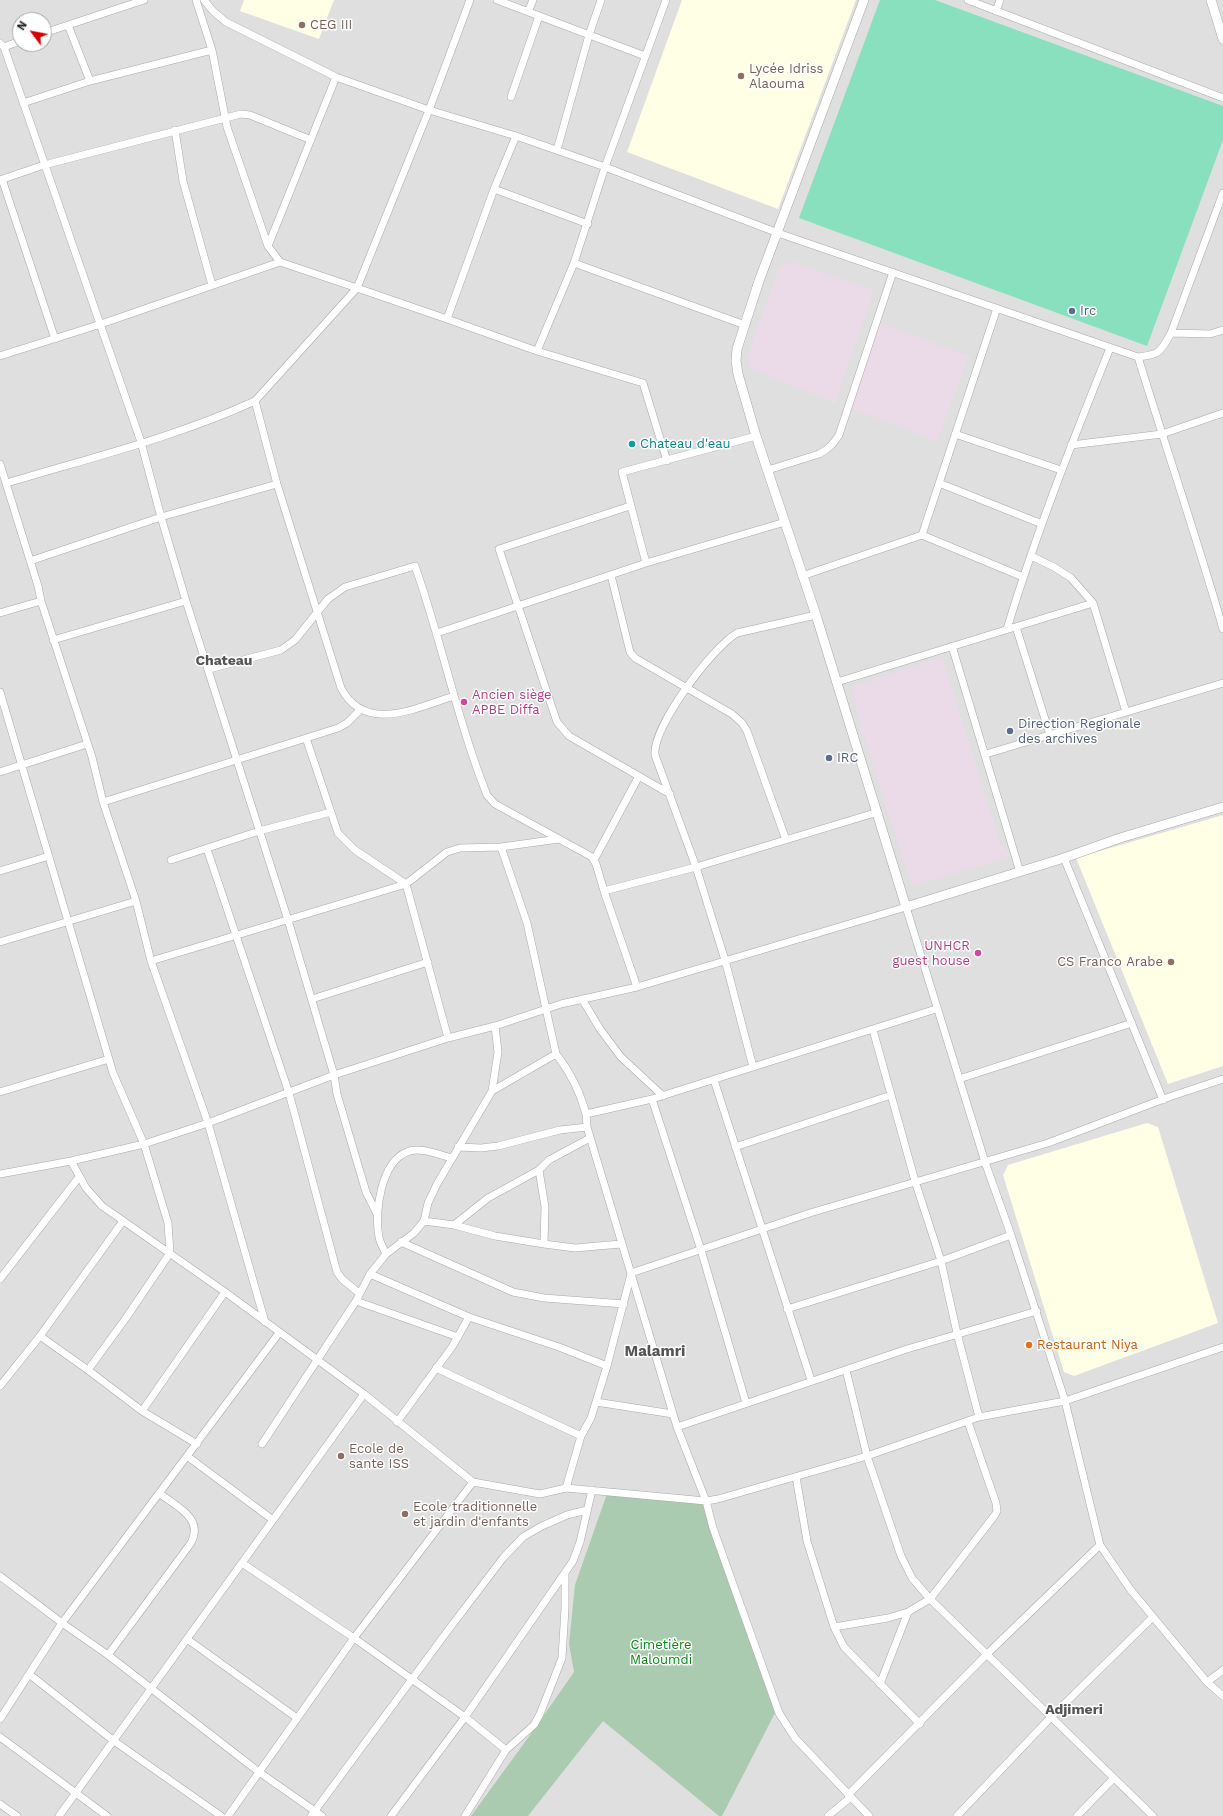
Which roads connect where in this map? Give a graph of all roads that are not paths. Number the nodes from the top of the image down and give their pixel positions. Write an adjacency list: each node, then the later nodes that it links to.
1 (144, 0): 16 (street)
2 (196, 0): 22 (street)
3 (204, 0): 24 (street)
4 (470, 0): 29 (street)
5 (497, 0): 14 (street)
6 (533, 0): 14 (street)
7 (601, 0): 18 (street)
8 (666, 0): 23 (street)
9 (864, 0): 41 (street)
10 (968, 0): 13 (street)
11 (1000, 0): 13 (street)
12 (1211, 0): 19 (street)
13 (996, 11): 27 (street)
14 (528, 12): 15 (street)
15 (539, 16): 18 (street); 26 (street)
16 (68, 25): 17 (street); 25 (street)
17 (52, 30)
18 (589, 35): 23 (street); 34 (street)
19 (1223, 39)
20 (12, 43): 21 (street)
21 (2, 45): 28 (street)
22 (212, 50): 25 (street); 30 (street)
23 (645, 56): 36 (street)
24 (336, 77): 29 (street); 33 (street)
25 (90, 81): 28 (street)
26 (511, 97)
27 (1223, 98)
28 (23, 103): 35 (street)
29 (429, 110): 32 (street); 47 (street)
30 (225, 117): 31 (street); 33 (street); 42 (street)
31 (175, 130): 35 (street); 46 (street)
32 (516, 136): 34 (street); 38 (street)
33 (311, 140): 42 (street)
34 (557, 150): 36 (street)
35 (44, 165): 37 (street); 50 (street)
36 (605, 167): 40 (street); 41 (street)
37 (1, 180): 54 (street)
38 (494, 189): 40 (street); 49 (street)
39 (1223, 193): 53 (street)
40 (588, 224): 44 (street)
41 (778, 233): 45 (street); 51 (street)
42 (268, 246): 43 (street)
43 (280, 262): 46 (street); 47 (street)
44 (574, 263): 51 (street); 56 (street)
45 (893, 272): 48 (street); 68 (street)
46 (212, 284): 50 (street)
47 (357, 288): 49 (street); 59 (street)
48 (997, 308): 55 (street); 61 (street)
49 (447, 319): 56 (street)
50 (101, 324): 54 (street); 64 (street)
51 (745, 324): 63 (street)
52 (1223, 330): 53 (street)
53 (1171, 333): 58 (street)
54 (55, 339): 57 (street)
55 (1110, 348): 58 (street); 65 (street)
56 (537, 351): 66 (street)
57 (0, 356)
58 (1138, 357): 62 (street)
59 (255, 401): 64 (street); 72 (street)
60 (1223, 413): 62 (street)
61 (955, 434): 69 (street); 71 (street)
62 (1162, 434): 65 (street); 93 (street)
63 (756, 436): 66 (street); 68 (street)
64 (142, 442): 70 (street); 74 (street)
65 (1071, 445): 69 (street)
66 (667, 462): 73 (street)
67 (0, 464): 70 (street)
68 (768, 470): 75 (street)
69 (1061, 470): 76 (street)
70 (7, 483): 79 (street)
71 (939, 483): 76 (street); 77 (street)
72 (277, 484): 74 (street); 88 (street)
73 (630, 506): 80 (street); 87 (street)
74 (161, 517): 79 (street); 85 (street)
75 (785, 522): 80 (street); 82 (street)
76 (1042, 524): 78 (street)
77 (922, 535): 82 (street); 83 (street)
78 (1031, 556): 83 (street); 86 (street)
79 (30, 561): 84 (street)
80 (646, 563): 81 (street)
81 (611, 575): 87 (street); 100 (street)
82 (802, 576): 90 (street)
83 (1023, 577): 92 (street)
84 (41, 601): 89 (street); 95 (street)
85 (186, 601): 95 (street); 97 (street)
86 (1093, 603): 91 (street); 104 (street)
87 (517, 606): 94 (street); 112 (street)
88 (316, 611): 94 (street); 97 (street); 103 (street)
89 (0, 613)
90 (816, 615): 98 (street); 100 (street)
91 (1016, 626): 92 (street); 105 (street)
92 (1007, 629): 96 (street)
93 (1223, 629)
94 (437, 632): 102 (street)
95 (53, 640): 107 (street)
96 (952, 646): 98 (street); 108 (street)
97 (209, 668): 109 (street)
98 (837, 682): 117 (street)
99 (1223, 683): 104 (street)
100 (685, 688): 113 (street); 120 (street)
101 (0, 692): 110 (street)
102 (454, 696): 103 (street); 119 (street)
103 (360, 710): 106 (street)
104 (1126, 712): 105 (street)
105 (1050, 735): 108 (street)
106 (306, 738): 109 (street); 116 (street)
107 (87, 744): 110 (street); 114 (street)
108 (986, 754): 129 (street)
109 (236, 759): 114 (street); 118 (street)
110 (21, 765): 111 (street); 123 (street)
111 (0, 772)
112 (639, 776): 113 (street); 126 (street)
113 (670, 794): 127 (street)
114 (102, 802): 132 (street)
115 (1223, 807): 124 (street)
116 (331, 812): 118 (street); 130 (street)
117 (878, 812): 120 (street); 133 (street)
118 (258, 831): 122 (street); 134 (street)
119 (560, 839): 121 (street); 126 (street)
120 (786, 840): 127 (street)
121 (501, 847): 130 (street); 145 (street)
122 (207, 849): 125 (street); 136 (street)
123 (49, 856): 128 (street); 135 (street)
124 (1064, 858): 129 (street); 146 (street)
125 (171, 860)
126 (594, 860): 131 (street)
127 (696, 867): 131 (street); 138 (street)
128 (0, 871)
129 (1020, 872): 133 (street)
130 (406, 884): 134 (street); 140 (street)
131 (604, 891): 141 (street)
132 (136, 901): 135 (street); 139 (street)
133 (906, 907): 138 (street); 144 (street)
134 (288, 920): 136 (street); 142 (street)
135 (69, 922): 137 (street); 151 (street)
136 (236, 934): 139 (street); 159 (street)
137 (0, 942)
138 (726, 960): 141 (street); 152 (street)
139 (151, 962): 165 (street)
140 (428, 962): 142 (street); 149 (street)
141 (637, 987): 143 (street)
142 (312, 999): 153 (street)
143 (582, 999): 145 (street); 161 (street)
144 (936, 1008): 148 (street); 156 (street)
145 (545, 1010): 147 (street); 150 (street)
146 (1132, 1023): 156 (street); 163 (street)
147 (495, 1026): 149 (street); 157 (street)
148 (873, 1030): 152 (street); 160 (street)
149 (448, 1038): 153 (street)
150 (556, 1054): 157 (street); 164 (street)
151 (109, 1059): 158 (street); 168 (street)
152 (753, 1068): 155 (street)
153 (334, 1076): 159 (street); 178 (street)
154 (1223, 1079): 163 (street)
155 (714, 1080): 161 (street); 170 (street)
156 (959, 1080): 173 (street)
157 (492, 1091): 169 (street)
158 (0, 1092)
159 (289, 1093): 165 (street); 195 (street)
160 (891, 1095): 170 (street); 177 (street)
161 (663, 1096): 162 (street)
162 (652, 1099): 164 (street); 187 (street)
163 (1163, 1100): 173 (street)
164 (586, 1114): 166 (street)
165 (208, 1123): 168 (street); 201 (street)
166 (587, 1127): 167 (street); 169 (street)
167 (590, 1138): 174 (street); 186 (street)
168 (144, 1144): 172 (street); 188 (street)
169 (458, 1146): 171 (street)
170 (735, 1147): 182 (street)
171 (452, 1158): 178 (street); 180 (street)
172 (71, 1161): 175 (street); 176 (street)
173 (985, 1162): 177 (street); 183 (street)
174 (539, 1170): 181 (street); 185 (street)
175 (0, 1174)
176 (79, 1177): 179 (street); 193 (street)
177 (915, 1181): 182 (street); 190 (street)
178 (378, 1216): 189 (street)
179 (123, 1221): 188 (street); 204 (street)
180 (424, 1221): 181 (street); 184 (street)
181 (454, 1225): 185 (street)
182 (761, 1229): 187 (street); 198 (street)
183 (1011, 1234): 190 (street); 199 (street)
184 (401, 1242): 189 (street); 197 (street)
185 (544, 1244): 186 (street)
186 (621, 1244): 191 (street)
187 (701, 1250): 191 (street); 217 (street)
188 (170, 1252): 194 (street); 210 (street)
189 (386, 1254): 192 (street)
190 (941, 1261): 198 (street); 203 (street)
191 (632, 1273): 197 (street); 219 (street)
192 (370, 1274): 195 (street); 200 (street)
193 (0, 1279)
194 (225, 1292): 201 (street); 218 (street)
195 (359, 1293): 196 (street)
196 (356, 1301): 205 (street); 207 (street)
197 (624, 1304): 208 (street)
198 (787, 1309): 212 (street)
199 (1037, 1311): 203 (street); 215 (street)
200 (469, 1317): 205 (street); 208 (street)
201 (265, 1322): 202 (street)
202 (279, 1333): 207 (street); 225 (street)
203 (957, 1333): 211 (street); 220 (street)
204 (40, 1336): 210 (street); 213 (street)
205 (458, 1337): 209 (street)
206 (1223, 1347): 215 (street)
207 (317, 1360): 214 (street); 226 (street)
208 (607, 1366): 216 (street)
209 (436, 1368): 221 (street); 224 (street)
210 (88, 1370): 218 (street)
211 (846, 1370): 212 (street); 228 (street)
212 (811, 1380): 217 (street)
213 (1, 1384)
214 (364, 1394): 221 (street); 236 (street)
215 (1066, 1401): 220 (street); 237 (street)
216 (596, 1402): 219 (street); 224 (street)
217 (746, 1403): 223 (street)
218 (142, 1411): 225 (street)
219 (673, 1414): 223 (street)
220 (979, 1417): 222 (street)
221 (397, 1422): 230 (street)
222 (968, 1422): 228 (street); 241 (street)
223 (677, 1427): 234 (street)
224 (581, 1436): 231 (street)
225 (197, 1444): 227 (street)
226 (262, 1444)
227 (188, 1456): 233 (street); 236 (street)
228 (867, 1456): 229 (street); 241 (street)
229 (796, 1477): 234 (street); 245 (street)
230 (472, 1482): 231 (street); 246 (street)
231 (566, 1488): 232 (street)
232 (592, 1490): 234 (street); 235 (street)
233 (159, 1493): 244 (street); 249 (street)
234 (706, 1501): 268 (street)
235 (587, 1510): 239 (street); 252 (street)
236 (273, 1520): 238 (street)
237 (1100, 1545): 243 (street); 248 (street)
238 (242, 1563): 246 (street); 247 (street)
239 (565, 1573): 257 (street); 264 (street)
240 (0, 1576): 244 (street)
241 (930, 1599): 242 (street); 248 (street)
242 (908, 1612): 245 (street); 254 (street)
243 (1153, 1617): 253 (street); 258 (street)
244 (62, 1623): 249 (street); 251 (street)
245 (834, 1627): 254 (street)
246 (354, 1638): 252 (street); 259 (street)
247 (187, 1639): 255 (street); 259 (street)
248 (986, 1654): 258 (street); 261 (street)
249 (108, 1655): 255 (street)
250 (1223, 1670): 253 (street)
251 (29, 1674): 260 (street); 263 (street)
252 (411, 1680): 257 (street); 270 (street)
253 (1207, 1682): 256 (street)
254 (880, 1684): 261 (street)
255 (152, 1688): 263 (street); 265 (street)
256 (1223, 1696)
257 (466, 1717): 264 (street); 277 (street)
258 (1052, 1717): 266 (street); 281 (street)
259 (297, 1718): 265 (street)
260 (0, 1719)
261 (920, 1724): 268 (street)
262 (0, 1737): 267 (street)
263 (114, 1741): 267 (street); 274 (street)
264 (506, 1750): 278 (street)
265 (259, 1772): 270 (street); 275 (street)
266 (1114, 1778): 282 (street); 283 (street)
267 (76, 1793): 272 (street); 273 (street)
268 (849, 1796): 279 (street); 280 (street)
269 (0, 1804): 271 (street)
270 (312, 1814): 276 (street)
271 (17, 1816)
272 (59, 1816)
273 (107, 1816)
274 (221, 1816)
275 (228, 1816)
276 (322, 1816)
277 (391, 1816)
278 (465, 1816)
279 (828, 1816)
280 (869, 1816)
281 (957, 1816)
282 (1077, 1816)
283 (1153, 1816)

